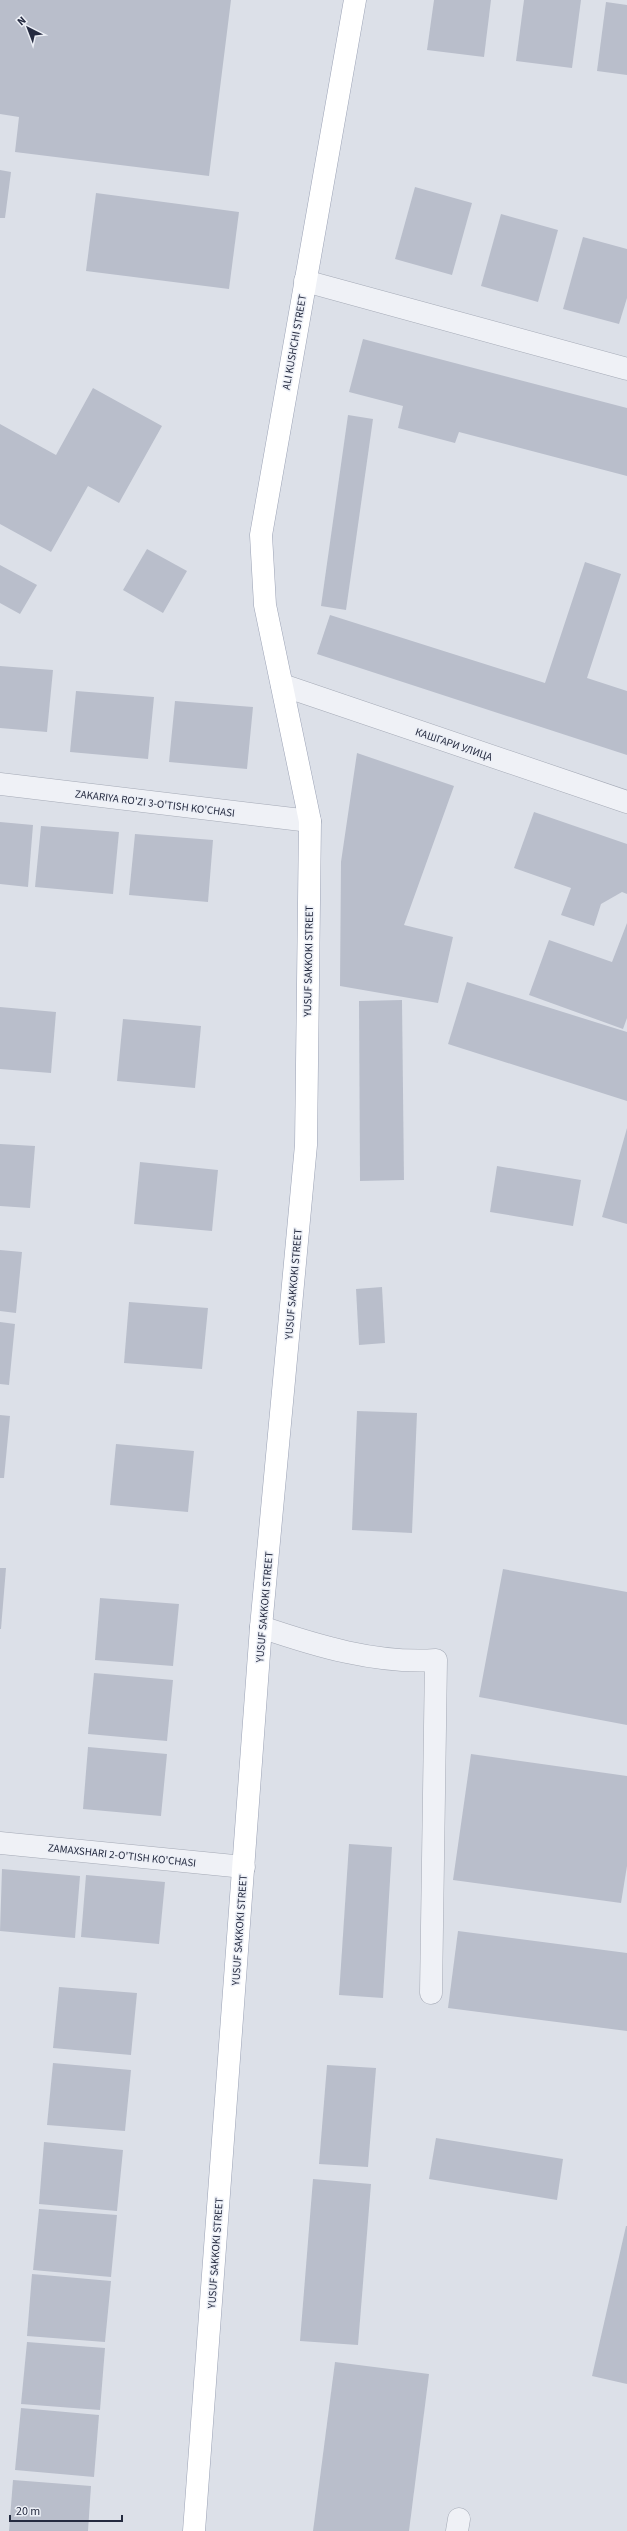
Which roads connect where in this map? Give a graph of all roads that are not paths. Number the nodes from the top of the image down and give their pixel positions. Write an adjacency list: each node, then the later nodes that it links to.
1 (355, 0): 2 (main road, ALI KUSHCHI STREET)
2 (305, 281): 3 (street); 4 (main road, ALI KUSHCHI STREET)
3 (627, 369)
4 (282, 685): 6 (street, КАШГАРИ УЛИЦА); 7 (main road, YUSUF SAKKOKI STREET)
5 (0, 784): 7 (street, ZAKARIYA RO'ZI 3-O'TISH KO'CHASI)
6 (627, 802)
7 (310, 821): 8 (main road, YUSUF SAKKOKI STREET)
8 (261, 1627): 10 (main road, YUSUF SAKKOKI STREET); 11 (street)
9 (0, 1843): 10 (street, ZAMAXSHARI 2-O'TISH KO'CHASI)
10 (244, 1867): 12 (main road, YUSUF SAKKOKI STREET)
11 (431, 1993)
12 (194, 2531)

